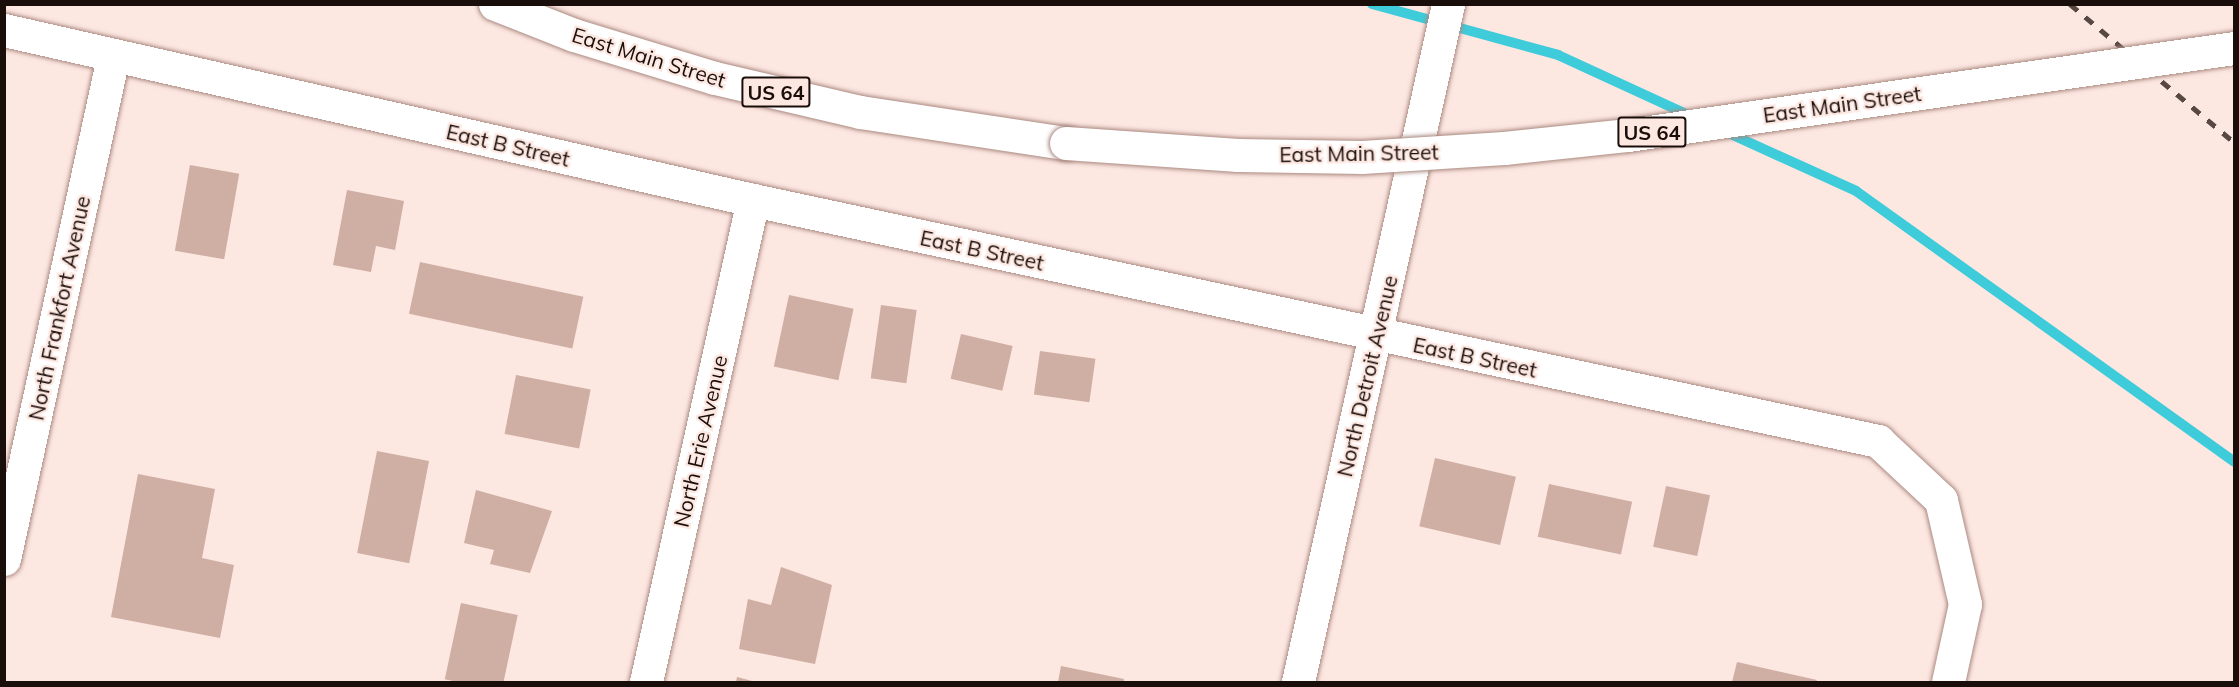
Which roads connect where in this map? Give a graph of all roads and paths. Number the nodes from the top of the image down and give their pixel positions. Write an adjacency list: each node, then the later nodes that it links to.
1 (495, 4): 4 (street, East Main Street / US 64, bridge)
2 (1448, 4): 7 (street, North Detroit Avenue)
3 (4, 30): 5 (street, East B Street)
4 (2235, 48)
5 (113, 57): 6 (street, East B Street); 8 (street, North Frankfort Avenue)
6 (753, 200): 7 (street, East B Street); 9 (street, North Erie Avenue)
7 (1375, 336): 10 (street, North Detroit Avenue); 11 (street, East B Street)
8 (4, 559)
9 (646, 682)
10 (1298, 682)
11 (1948, 682)

